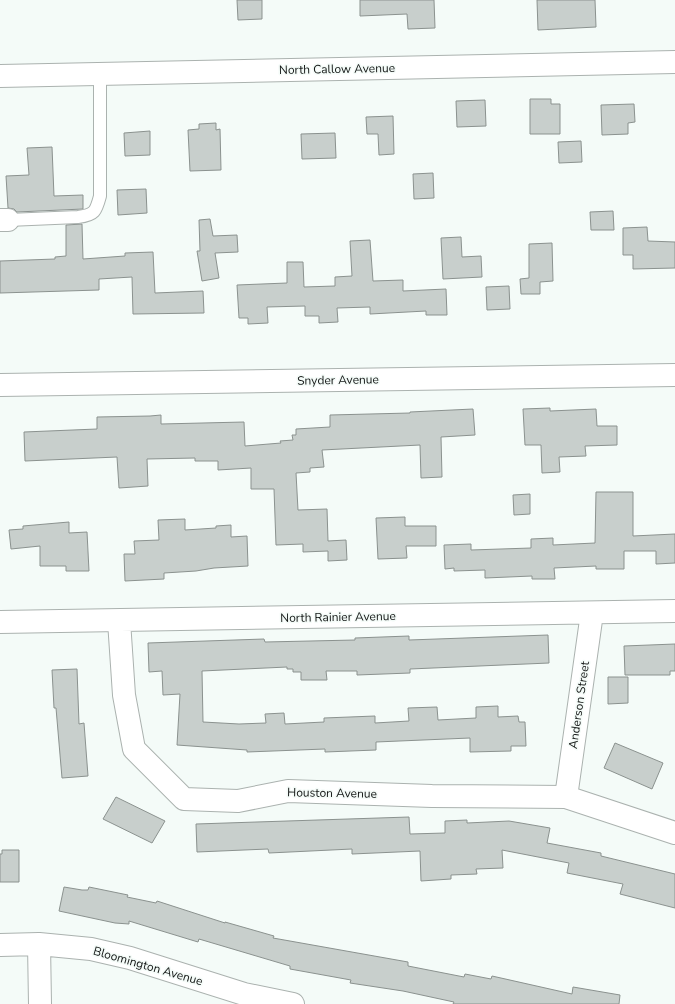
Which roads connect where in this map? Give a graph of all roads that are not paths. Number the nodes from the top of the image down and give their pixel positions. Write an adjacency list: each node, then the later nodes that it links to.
1 (675, 62): 2 (street, North Callow Avenue)
2 (100, 74): 3 (street, North Callow Avenue); 4 (lane)
3 (0, 76)
4 (4, 220)
5 (675, 375): 6 (street, Snyder Avenue)
6 (0, 385)
7 (675, 611): 8 (street, North Rainier Avenue)
8 (592, 613): 9 (street, North Rainier Avenue); 11 (street, Anderson Street)
9 (119, 621): 10 (street, North Rainier Avenue); 11 (street, Houston Avenue)
10 (0, 622)
11 (566, 797): 12 (street, Houston Avenue)
12 (675, 833)
13 (39, 944): 14 (street, Bloomington Avenue); 15 (street); 16 (street, Bloomington Avenue)
14 (0, 945)
15 (40, 1004)
16 (293, 1004)

